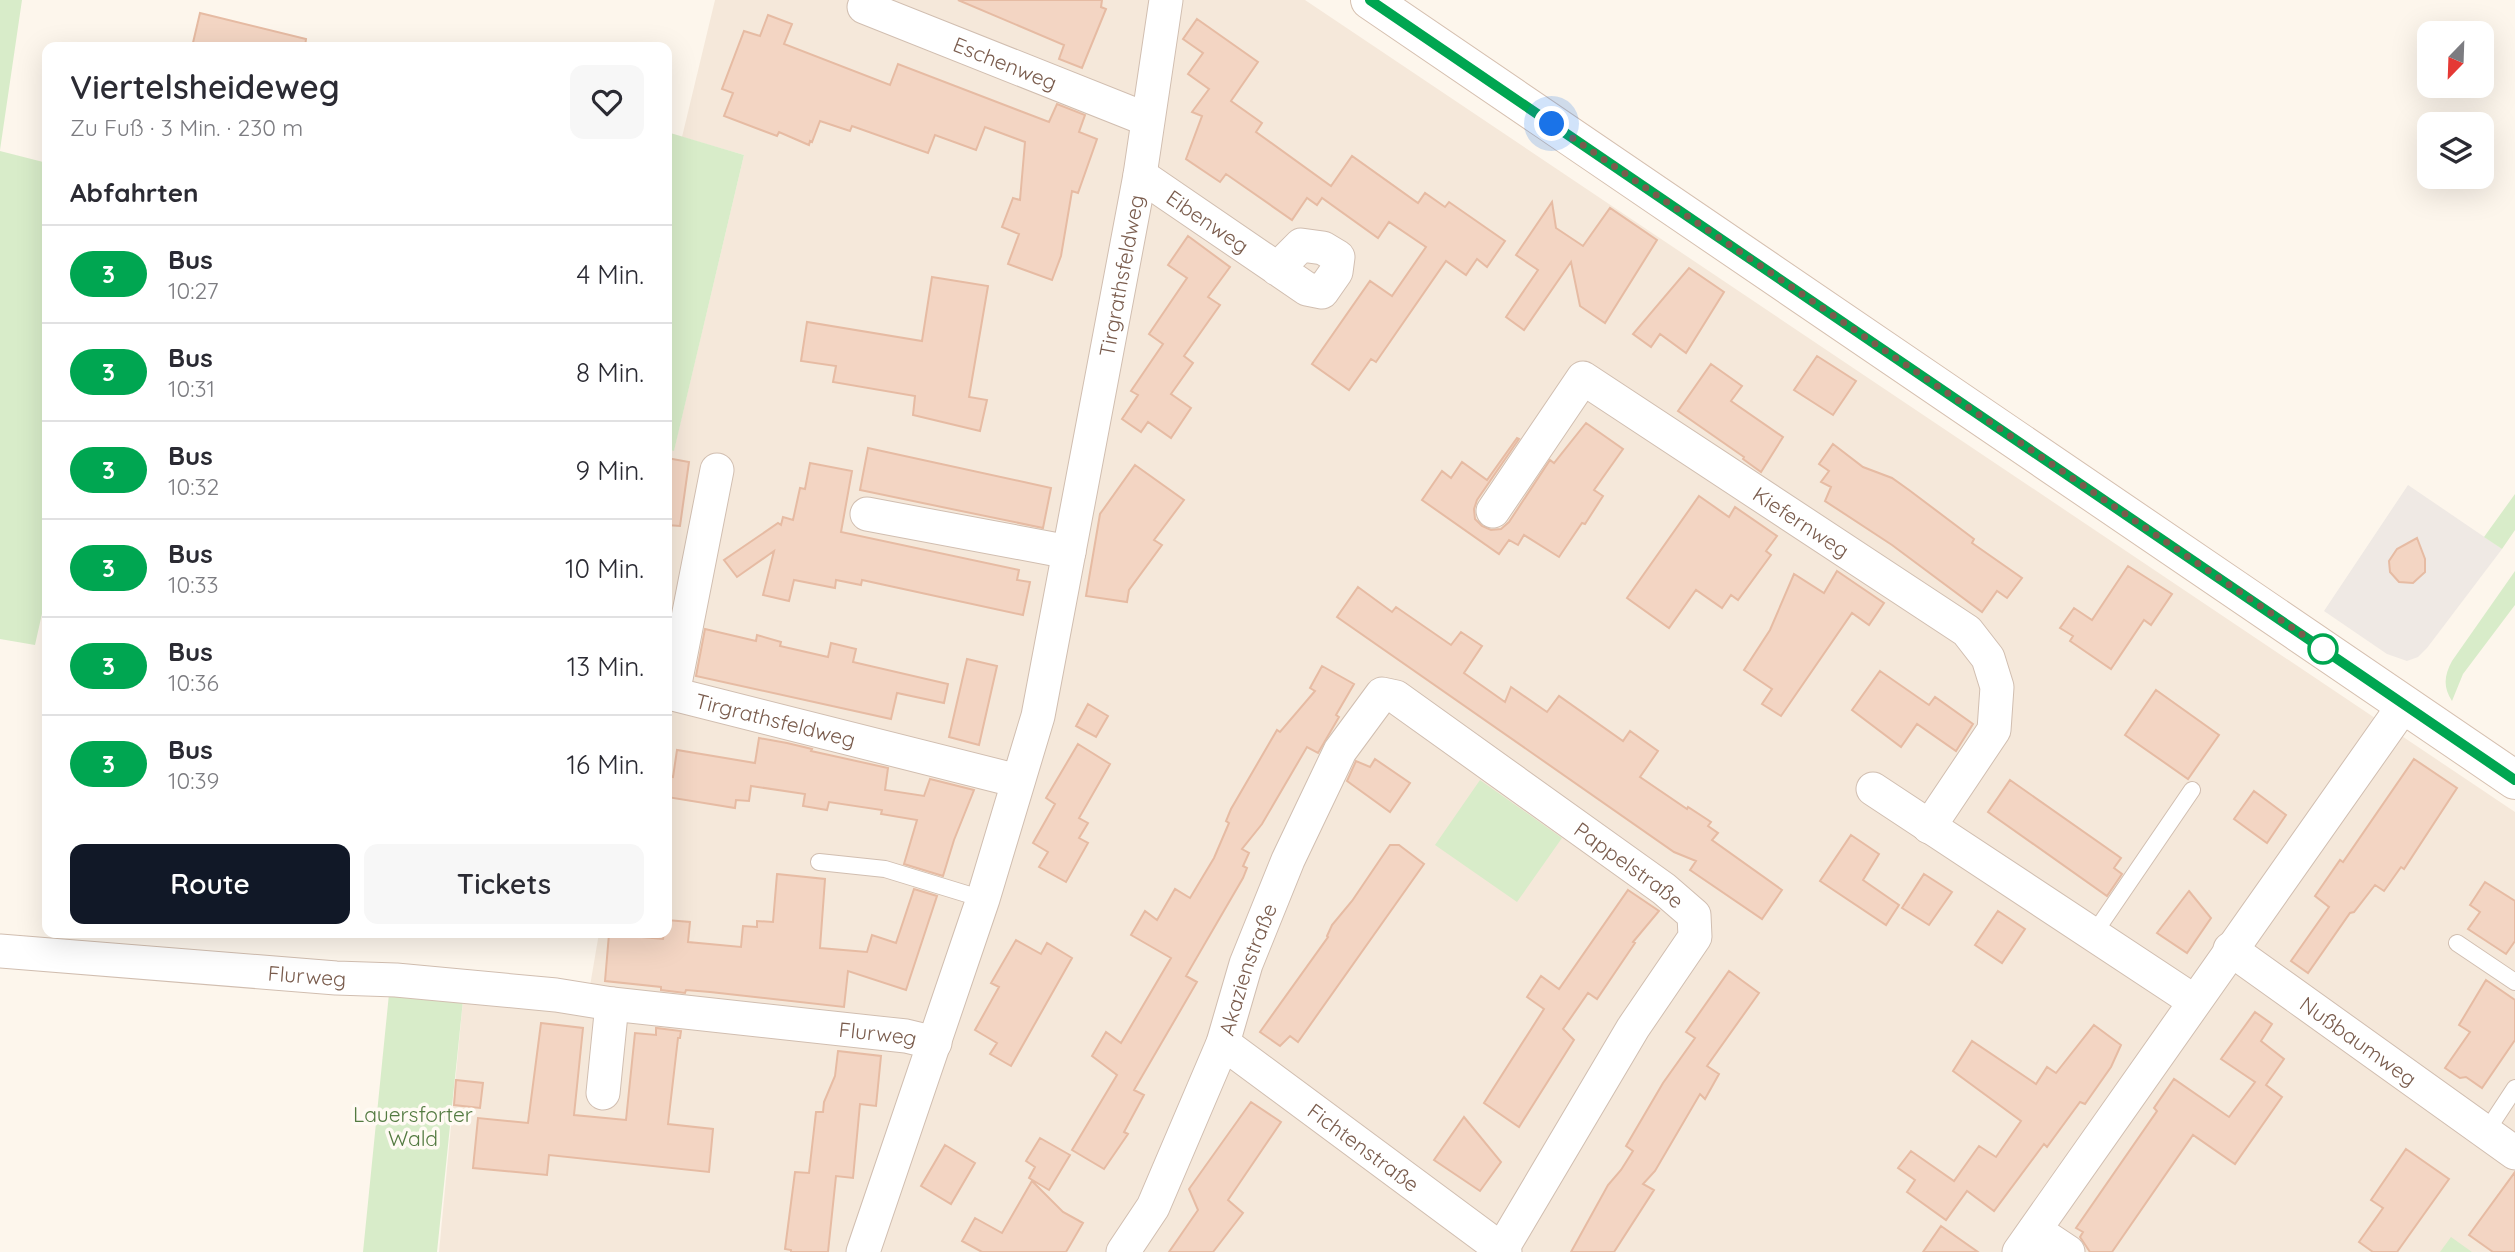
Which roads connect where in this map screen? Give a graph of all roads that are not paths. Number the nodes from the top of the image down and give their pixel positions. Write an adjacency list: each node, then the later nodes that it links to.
1 (1166, 0): 4 (street, Tirgrathsfeldweg)
2 (1370, 0): 12 (main road)
3 (864, 6): 4 (street, Eschenweg)
4 (1146, 119): 5 (street, Tirgrathsfeldweg)
5 (1140, 175): 6 (street, Eibenweg); 10 (street, Tirgrathsfeldweg)
6 (1277, 269)
7 (718, 470): 14 (street, Tirgrathsfeldweg)
8 (1493, 511): 17 (street, Kiefernweg)
9 (867, 514): 10 (street)
10 (1069, 552): 14 (street, Tirgrathsfeldweg)
11 (1382, 694): 27 (street, Akazienstraße); 34 (street, Pappelstraße)
12 (2404, 705): 13 (main road); 22 (street)
13 (2515, 780)
14 (1018, 781): 19 (street, Tirgrathsfeldweg)
15 (1873, 789): 17 (street)
16 (2192, 790): 20 (lane)
17 (1929, 827): 20 (street)
18 (819, 862): 19 (lane)
19 (983, 899): 28 (street, Tirgrathsfeldweg)
20 (2094, 935): 25 (street)
21 (2457, 943): 24 (lane)
22 (2230, 949): 25 (street); 31 (street, Nußbaumweg)
23 (0, 951): 26 (street, Flurweg)
24 (2515, 982)
25 (2194, 1001): 33 (street)
26 (612, 1004): 28 (street, Flurweg); 30 (street)
27 (1223, 1043): 34 (street, Fichtenstraße); 36 (street, Akazienstraße)
28 (935, 1044): 35 (street, Tirgrathsfeldweg)
29 (2515, 1088): 31 (lane)
30 (603, 1093)
31 (2486, 1132): 32 (street, Nußbaumweg)
32 (2515, 1153)
33 (2027, 1241): 37 (street)
34 (1504, 1250)
35 (863, 1252)
36 (1123, 1252)
37 (2068, 1252)

